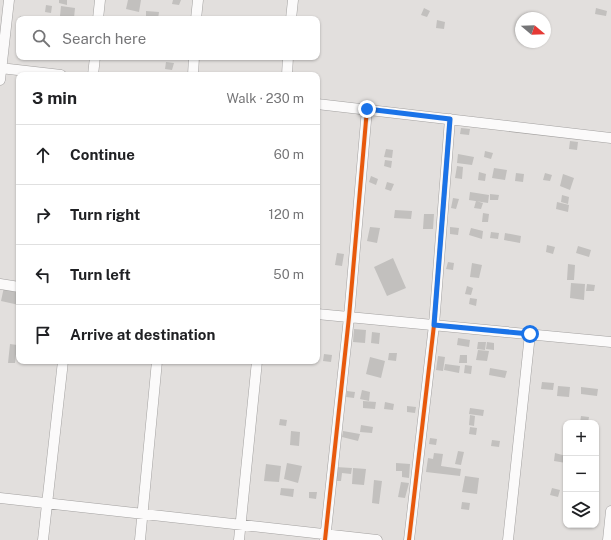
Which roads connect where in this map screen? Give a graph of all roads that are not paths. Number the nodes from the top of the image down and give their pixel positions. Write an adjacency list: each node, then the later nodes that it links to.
1 (9, 0): 11 (street)
2 (100, 0): 5 (street)
3 (198, 0): 6 (street)
4 (293, 0): 7 (street)
5 (98, 16)
6 (196, 16)
7 (292, 16)
8 (94, 60): 13 (street)
9 (194, 60): 14 (street)
10 (288, 60): 15 (street)
11 (1, 68): 12 (street); 16 (street)
12 (35, 72)
13 (93, 72)
14 (193, 72)
15 (287, 72)
16 (0, 80)
17 (320, 104): 18 (street)
18 (367, 109): 19 (street); 24 (street)
19 (450, 119): 20 (street); 25 (street)
20 (611, 138)
21 (0, 284): 22 (street)
22 (16, 286)
23 (320, 314): 24 (street)
24 (349, 317): 25 (street); 36 (street)
25 (434, 325): 26 (street); 41 (street)
26 (530, 334): 27 (street); 42 (street)
27 (611, 342)
28 (63, 364): 32 (street)
29 (157, 364): 34 (street)
30 (257, 364): 35 (street)
31 (0, 498): 32 (street)
32 (47, 504): 34 (street); 37 (street)
33 (611, 512): 43 (street)
34 (143, 514): 35 (street); 38 (street)
35 (241, 524): 36 (street); 39 (street)
36 (325, 537): 40 (street)
37 (43, 540)
38 (140, 540)
39 (239, 540)
40 (378, 540)
41 (408, 540)
42 (508, 540)
43 (608, 540)

